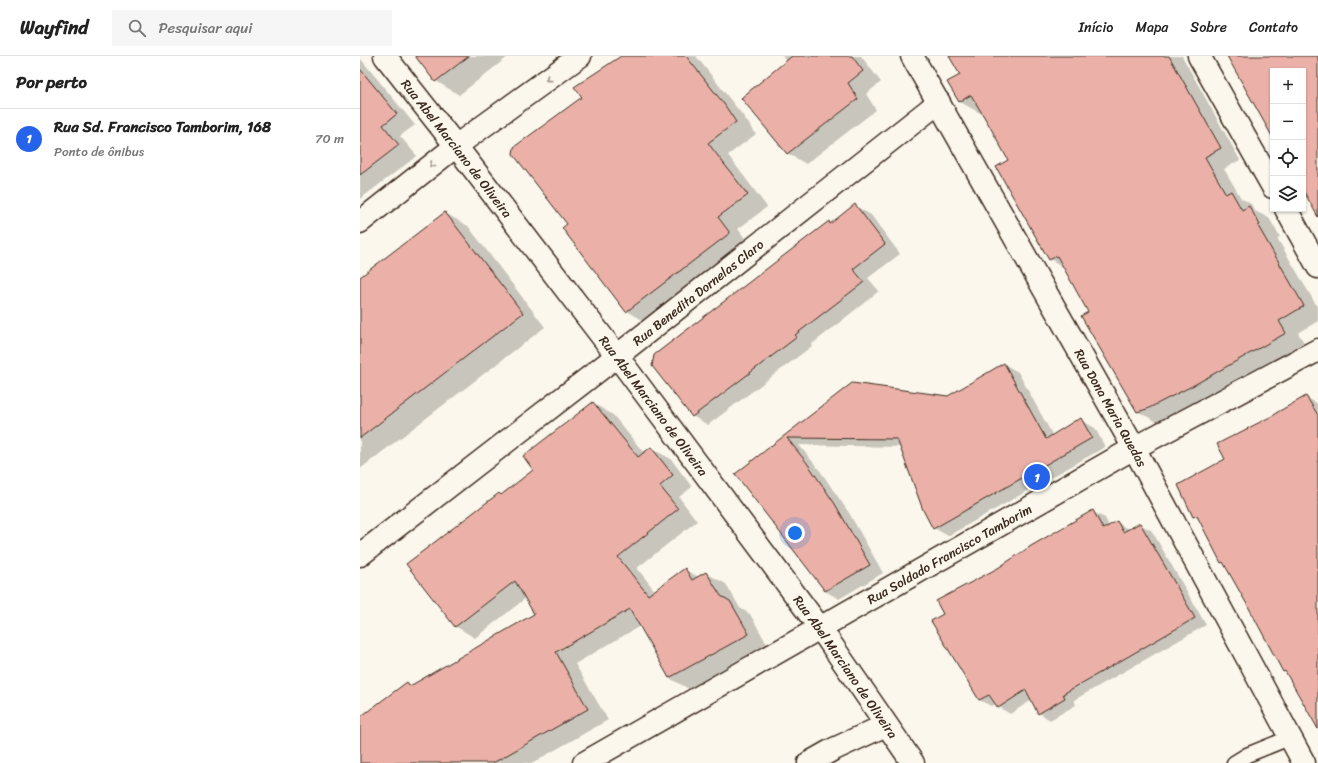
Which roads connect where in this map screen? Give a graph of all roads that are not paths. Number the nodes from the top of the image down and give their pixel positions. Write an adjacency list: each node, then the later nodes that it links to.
1 (385, 56): 6 (street, Rua Abel Marciano de Oliveira)
2 (580, 56): 6 (street, one-way to 6)
3 (912, 56): 5 (street, Rua Dona Maria Quedas)
4 (1199, 56): 7 (street)
5 (939, 102): 12 (street, Rua Benedita Dornelas Claro); 13 (street, Rua Dona Maria Quedas)
6 (456, 146): 9 (street, one-way to 9); 12 (street, Rua Abel Marciano de Oliveira)
7 (1270, 182)
8 (1288, 212): 10 (street)
9 (360, 222)
10 (1318, 267)
11 (1318, 350): 13 (street, Rua Soldado Francisco Tamborim)
12 (617, 356): 14 (street, Rua Benedita Dornelas Claro); 15 (street, Rua Abel Marciano de Oliveira)
13 (1134, 448): 15 (street, Rua Soldado Francisco Tamborim); 17 (street, Rua Dona Maria Quedas)
14 (360, 555)
15 (820, 628): 16 (street, Rua Abel Marciano de Oliveira); 18 (street, Rua Soldado Francisco Tamborim)
16 (886, 725): 19 (street); 20 (street, Rua Abel Marciano de Oliveira)
17 (1289, 738): 21 (lane); 22 (street, Rua Dona Maria Quedas)
18 (584, 763)
19 (809, 763)
20 (913, 763)
21 (1234, 763)
22 (1304, 763)

